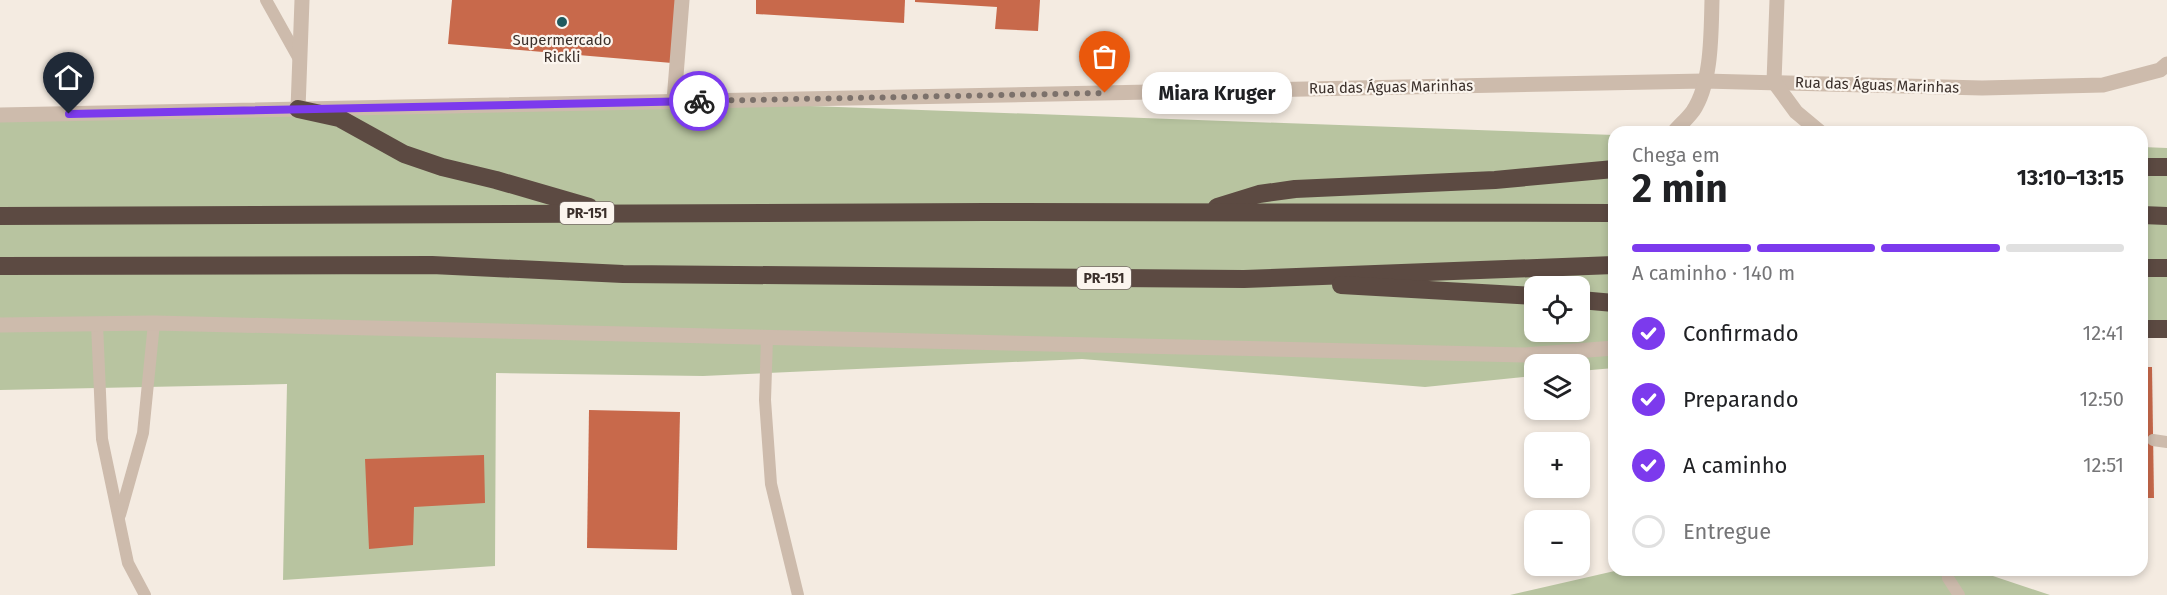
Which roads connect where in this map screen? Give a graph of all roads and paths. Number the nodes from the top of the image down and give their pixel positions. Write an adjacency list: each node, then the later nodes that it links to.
1 (266, 0): 6 (lane)
2 (302, 0): 6 (street)
3 (682, 0): 10 (street)
4 (1712, 0): 8 (street)
5 (1777, 0): 9 (street)
6 (299, 59): 11 (street)
7 (2167, 64): 9 (street, Rua das Águas Marinhas)
8 (1704, 81): 9 (street, Rua das Águas Marinhas); 10 (street, Rua das Águas Marinhas); 13 (street)
9 (1773, 82): 14 (street)
10 (674, 101): 11 (street, Rua das Águas Marinhas)
11 (298, 109): 12 (street, Rua das Águas Marinhas); 18 (highway)
12 (0, 115)
13 (1679, 126)
14 (1813, 126)
15 (2148, 167): 16 (highway)
16 (2167, 167)
17 (1608, 168): 19 (highway)
18 (611, 213): 19 (highway, PR-151); 22 (highway, PR-151)
19 (1197, 213): 20 (highway, PR-151)
20 (1608, 213)
21 (2148, 215): 23 (highway)
22 (0, 216)
23 (2167, 216)
24 (1608, 265): 28 (highway, PR-151)
25 (0, 266): 28 (highway, PR-151)
26 (2148, 268): 27 (highway)
27 (2167, 268)
28 (1244, 279): 29 (highway)
29 (1524, 295)
30 (1590, 301): 31 (highway)
31 (1608, 302)
32 (153, 323): 33 (street); 37 (street); 41 (lane)
33 (97, 324): 34 (street); 41 (lane)
34 (0, 325)
35 (2148, 329): 36 (highway)
36 (2167, 329)
37 (767, 338): 38 (street); 44 (lane)
38 (1608, 348)
39 (2153, 440): 40 (lane)
40 (2167, 442)
41 (119, 519): 43 (lane)
42 (1948, 576): 45 (lane)
43 (145, 595)
44 (798, 595)
45 (1959, 595)

